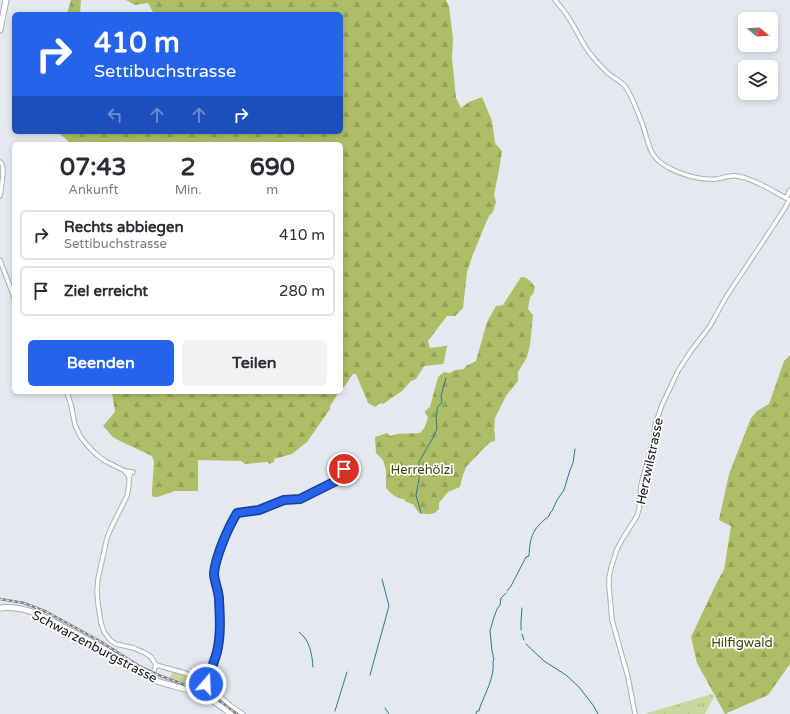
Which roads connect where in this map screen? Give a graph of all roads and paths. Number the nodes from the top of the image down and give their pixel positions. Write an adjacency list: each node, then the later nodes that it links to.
1 (6, 0): 3 (main road)
2 (555, 0): 7 (street)
3 (0, 30)
4 (0, 162): 6 (street)
5 (790, 190): 7 (street, Herzwilstrasse)
6 (0, 196)
7 (788, 199): 18 (street, Herzwilstrasse)
8 (0, 260): 9 (street)
9 (12, 292)
10 (68, 394): 13 (street)
11 (344, 469): 15 (street)
12 (0, 608): 14 (main road, Schwarzenburgstrasse)
13 (156, 665): 14 (street); 15 (street)
14 (151, 679): 16 (main road, Schwarzenburgstrasse)
15 (206, 684): 17 (street)
16 (231, 714)
17 (243, 714)
18 (636, 714)

